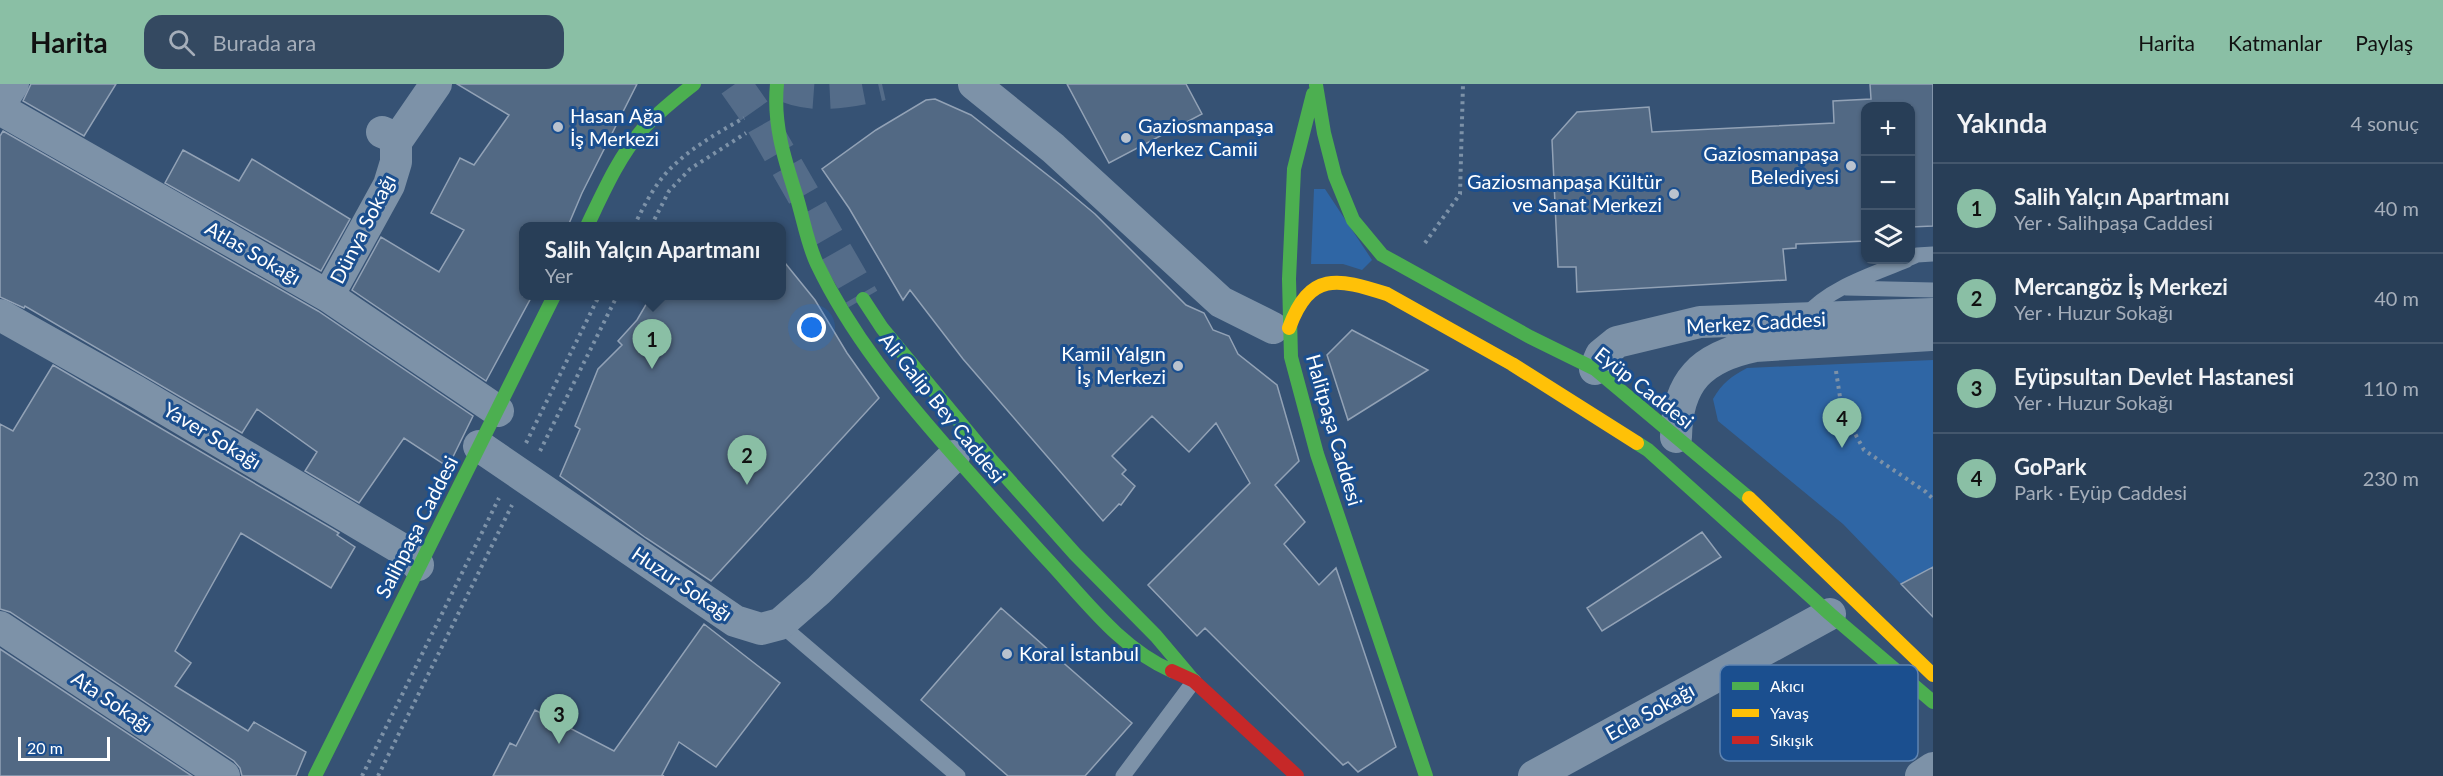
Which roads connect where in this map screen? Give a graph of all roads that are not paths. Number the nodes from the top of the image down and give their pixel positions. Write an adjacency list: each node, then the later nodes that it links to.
1 (13, 84): 7 (street)
2 (436, 84): 15 (street, Dünya Sokağı)
3 (694, 84): 9 (main road)
4 (777, 84): 28 (main road, Ali Galip Bey Caddesi)
5 (974, 84): 21 (street)
6 (1316, 84): 21 (main road, Halitpaşa Caddesi); 23 (main road, Eyüp Caddesi)
7 (0, 104)
8 (0, 109): 15 (street, Atlas Sokağı)
9 (589, 222)
10 (1933, 254): 11 (lane)
11 (1915, 256)
12 (1898, 264): 13 (lane)
13 (1843, 288): 14 (lane); 20 (lane)
14 (1933, 290)
15 (327, 296): 24 (street, Atlas Sokağı)
16 (863, 299): 37 (main road)
17 (552, 300): 24 (main road, Salihpaşa Caddesi)
18 (1933, 314): 20 (street, Merkez Caddesi)
19 (0, 315): 29 (street, Yaver Sokağı)
20 (1802, 319): 23 (street, Merkez Caddesi)
21 (1281, 328): 25 (main road, Eyüp Caddesi); 46 (main road, Halitpaşa Caddesi)
22 (1933, 335): 26 (street, Merkez Caddesi)
23 (1597, 387): 25 (main road); 26 (main road, Eyüp Caddesi)
24 (498, 411): 27 (main road, Salihpaşa Caddesi)
25 (1602, 421): 30 (main road, Eyüp Caddesi)
26 (1676, 437): 30 (main road, Eyüp Caddesi)
27 (479, 446): 29 (main road, Salihpaşa Caddesi); 31 (street, Huzur Sokağı)
28 (954, 456): 31 (street); 37 (main road, Ali Galip Bey Caddesi)
29 (418, 566): 42 (main road, Salihpaşa Caddesi)
30 (1840, 603): 33 (street, Ecla Sokağı); 34 (main road, Eyüp Caddesi); 36 (main road, Eyüp Caddesi)
31 (780, 624): 43 (lane)
32 (0, 627): 41 (street, Ata Sokağı)
33 (1730, 665)
34 (1898, 665)
35 (1720, 671): 47 (street, Ecla Sokağı)
36 (1933, 675)
37 (1194, 681): 44 (lane); 45 (main road)
38 (1918, 686): 39 (main road, Eyüp Caddesi)
39 (1933, 702)
40 (1933, 768): 48 (street)
41 (224, 776)
42 (315, 776)
43 (958, 776)
44 (1123, 776)
45 (1297, 776)
46 (1426, 776)
47 (1534, 776)
48 (1921, 776)

